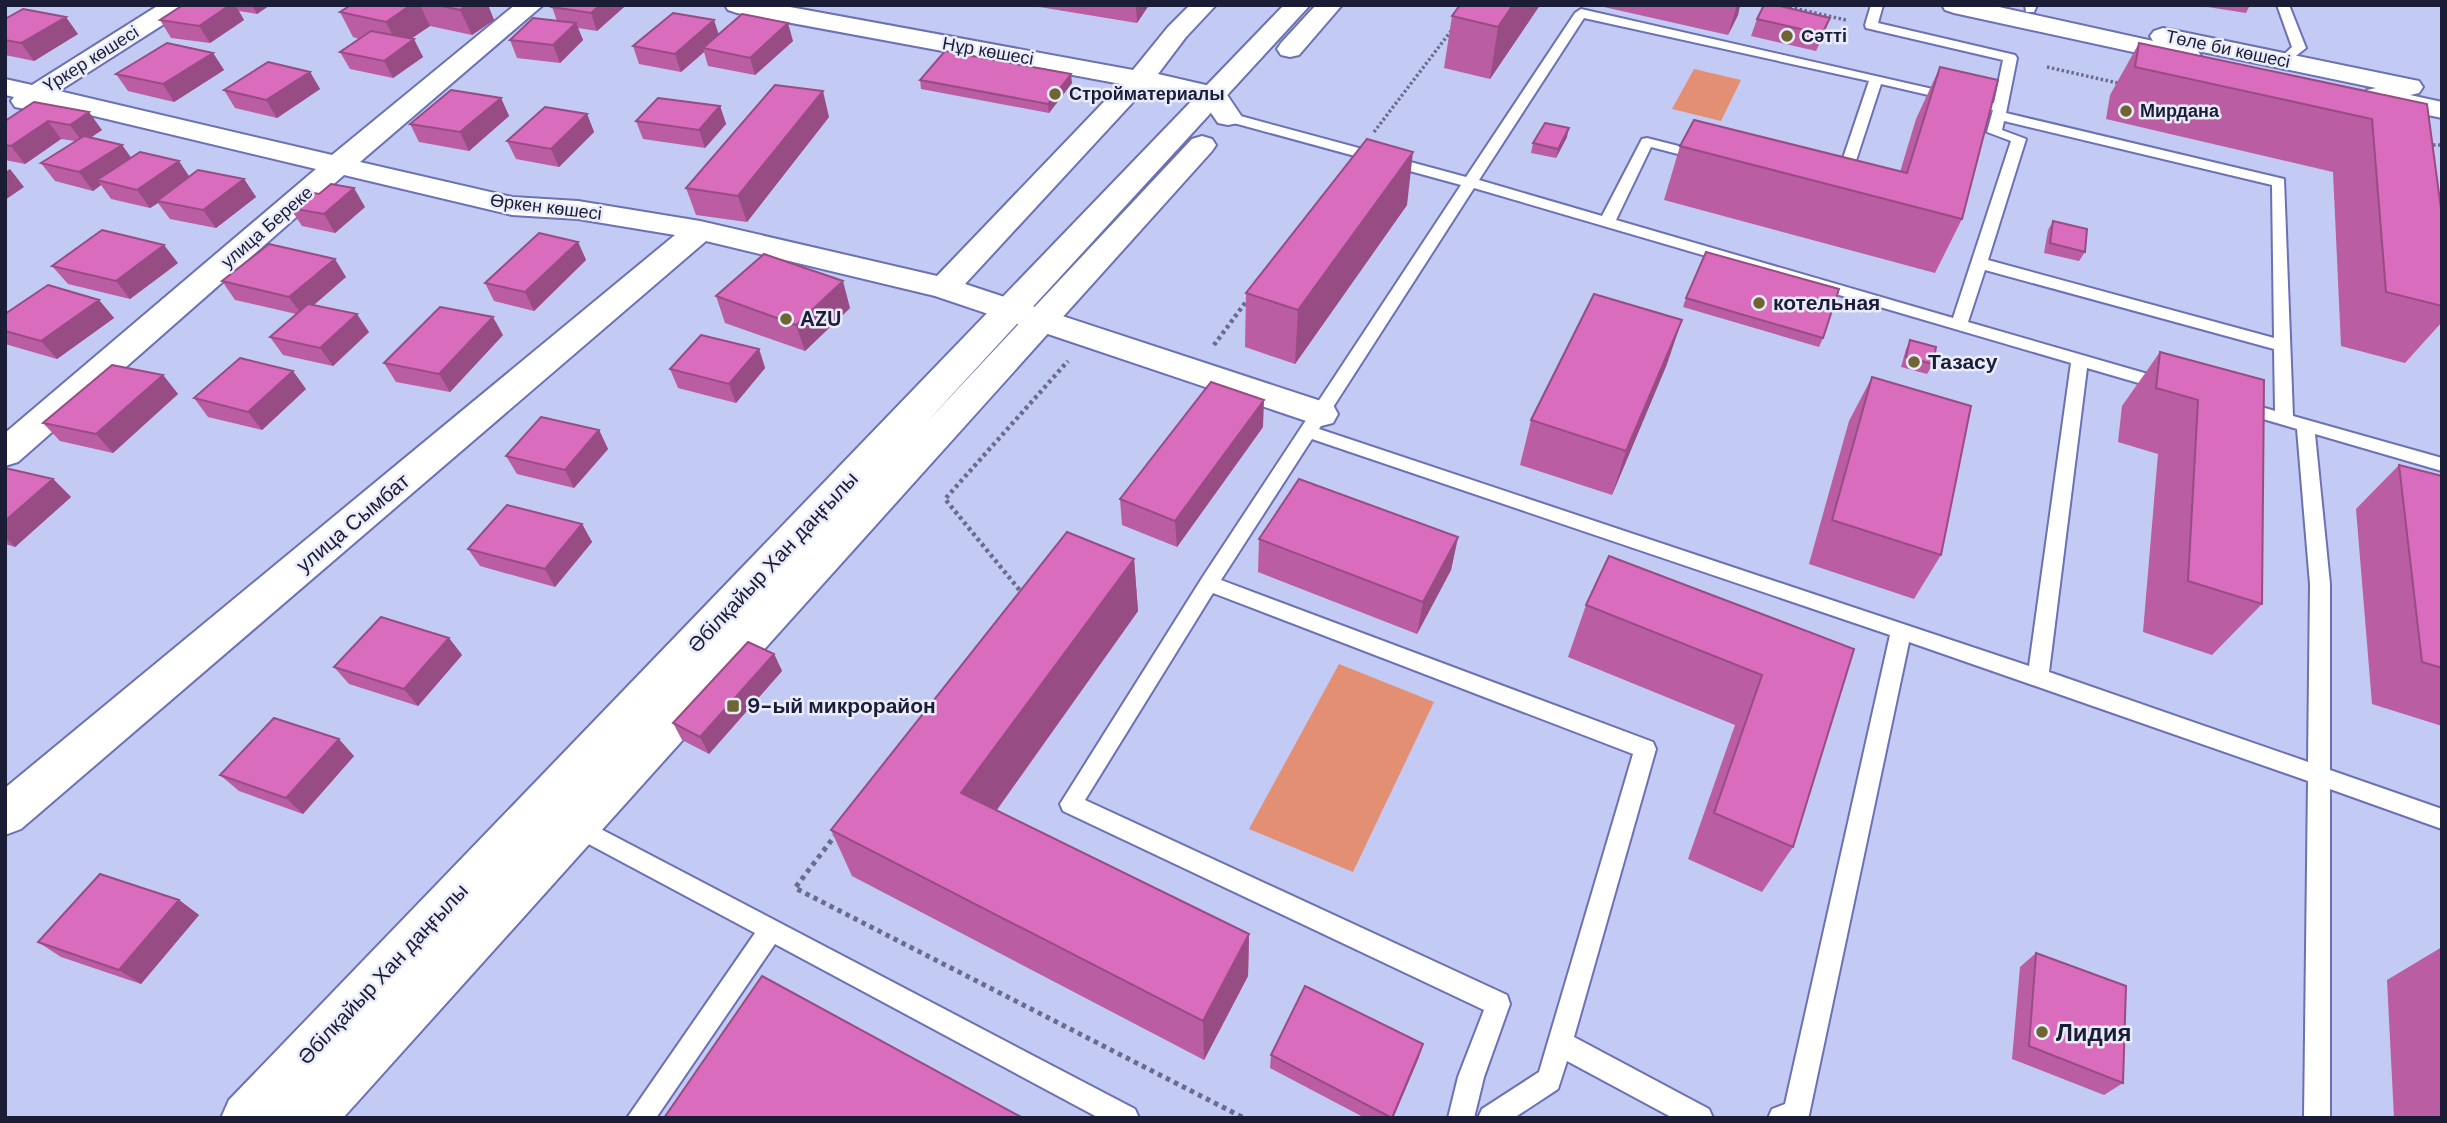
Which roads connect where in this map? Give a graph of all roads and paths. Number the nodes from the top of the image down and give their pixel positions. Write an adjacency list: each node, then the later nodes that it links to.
1 (177, 5): 20 (street, Үркер көшесі)
2 (531, 5): 30 (street, улица Береке)
3 (737, 5): 16 (street, Нұр көшесі)
4 (1204, 5): 16 (street)
5 (1298, 5): 22 (street, Әбілқайыр Хан даңғылы)
6 (1330, 5): 22 (street, Әбілқайыр Хан даңғылы)
7 (1780, 5): 12 (path)
8 (1877, 5): 12 (lane)
9 (1954, 5): 23 (street, Төле би көшесі)
10 (2283, 5): 14 (lane)
11 (2025, 6): 14 (street, Төле би көшесі)
12 (1871, 25): 24 (lane)
13 (1455, 26): 28 (path)
14 (2284, 61): 21 (street, Төле би көшесі)
15 (2048, 68): 18 (path)
16 (1140, 79): 22 (street, Нұр көшесі); 36 (street)
17 (1876, 79): 24 (lane); 31 (lane); 32 (lane)
18 (2128, 86)
19 (5, 87): 20 (street, Өркен көшесі)
20 (36, 94): 25 (street, Үркер көшесі); 30 (street, Өркен көшесі)
21 (2442, 94)
22 (1221, 106): 28 (lane); 38 (street, Әбілқайыр Хан даңғылы)
23 (2442, 110)
24 (1999, 112): 35 (lane); 41 (lane)
25 (5, 114)
26 (2418, 145): 27 (path)
27 (2442, 145)
28 (1359, 152): 31 (lane)
29 (1724, 162): 33 (lane)
30 (337, 166): 34 (street, Өркен көшесі); 48 (street, улица Береке)
31 (1472, 183): 33 (lane); 47 (lane)
32 (1826, 189)
33 (1606, 222): 39 (lane)
34 (700, 230): 36 (street, Өркен көшесі); 56 (street, улица Сымбат)
35 (1979, 263): 39 (lane); 41 (lane)
36 (944, 288): 38 (street, Өркен көшесі)
37 (1252, 293): 43 (path)
38 (1025, 316): 40 (street, Өркен көшесі); 55 (street, Әбілқайыр Хан даңғылы); 59 (street, Әбілқайыр Хан даңғылы)
39 (1959, 325): 42 (lane)
40 (1079, 344): 43 (street, Өркен көшесі); 51 (path)
41 (2283, 346): 46 (lane)
42 (2080, 360): 44 (lane); 53 (lane)
43 (1195, 370): 47 (street, Өркен көшесі)
44 (2182, 390)
45 (2220, 401): 46 (lane)
46 (2295, 422): 49 (lane); 54 (lane)
47 (1315, 423): 50 (lane); 52 (lane)
48 (5, 453)
49 (2442, 465)
50 (1209, 583): 61 (lane); 68 (lane)
51 (1013, 604)
52 (1901, 631): 53 (lane); 62 (lane)
53 (2038, 677): 54 (lane)
54 (2320, 776): 57 (lane); 71 (lane)
55 (542, 806): 59 (lane); 63 (street, Әбілқайыр Хан даңғылы)
56 (5, 815)
57 (2442, 819)
58 (845, 823): 67 (path)
59 (576, 826): 60 (lane); 64 (street, Әбілқайыр Хан даңғылы)
60 (771, 930): 65 (lane); 66 (lane)
61 (1560, 1043): 69 (lane); 70 (lane)
62 (1793, 1117)
63 (247, 1118)
64 (308, 1118)
65 (640, 1118)
66 (1126, 1118)
67 (1244, 1118)
68 (1461, 1118)
69 (1491, 1118)
70 (1700, 1118)
71 (2317, 1118)

